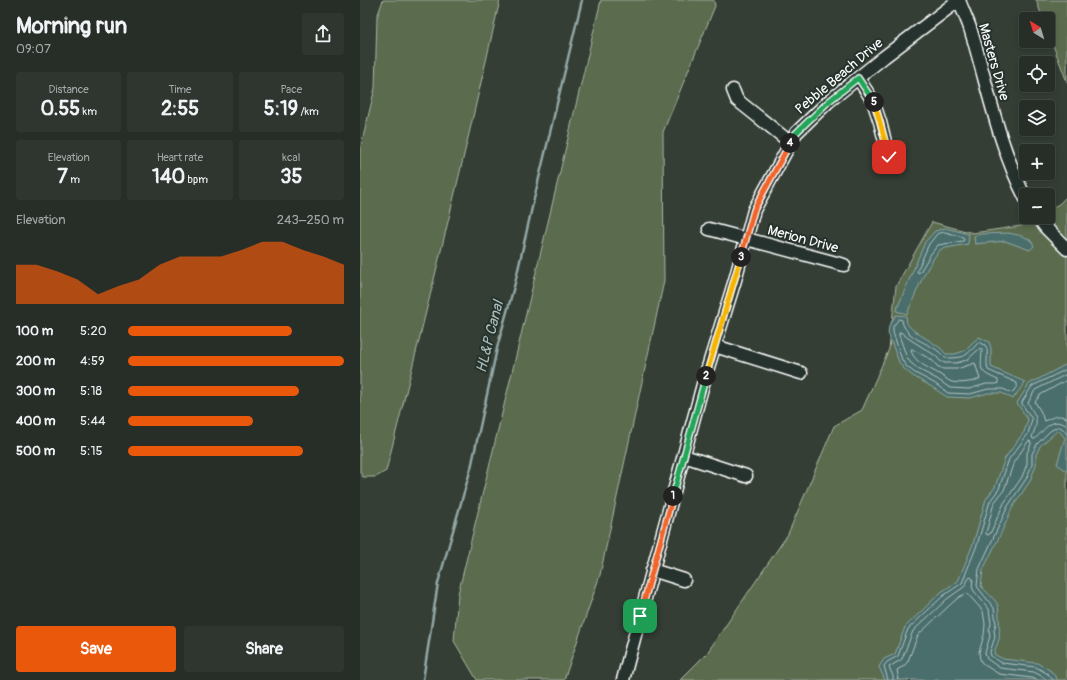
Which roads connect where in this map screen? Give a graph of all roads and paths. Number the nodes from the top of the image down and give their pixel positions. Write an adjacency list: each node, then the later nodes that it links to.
1 (959, 0): 2 (street, Pebble Beach Drive); 6 (street, Masters Drive)
2 (858, 78): 4 (street, Pebble Beach Drive); 5 (street)
3 (732, 90): 4 (street)
4 (790, 142): 9 (street, Pebble Beach Drive)
5 (889, 157)
6 (1020, 188)
7 (1043, 224): 10 (street)
8 (709, 229): 9 (street, Merion Drive)
9 (746, 239): 11 (street, Merion Drive); 12 (street, Pebble Beach Drive)
10 (1067, 249)
11 (844, 265)
12 (715, 346): 13 (street); 14 (street, Pebble Beach Drive)
13 (801, 374)
14 (684, 456): 15 (street); 16 (street, Pebble Beach Drive)
15 (746, 476)
16 (652, 570): 17 (street); 18 (street, Pebble Beach Drive)
17 (684, 580)
18 (623, 680)

